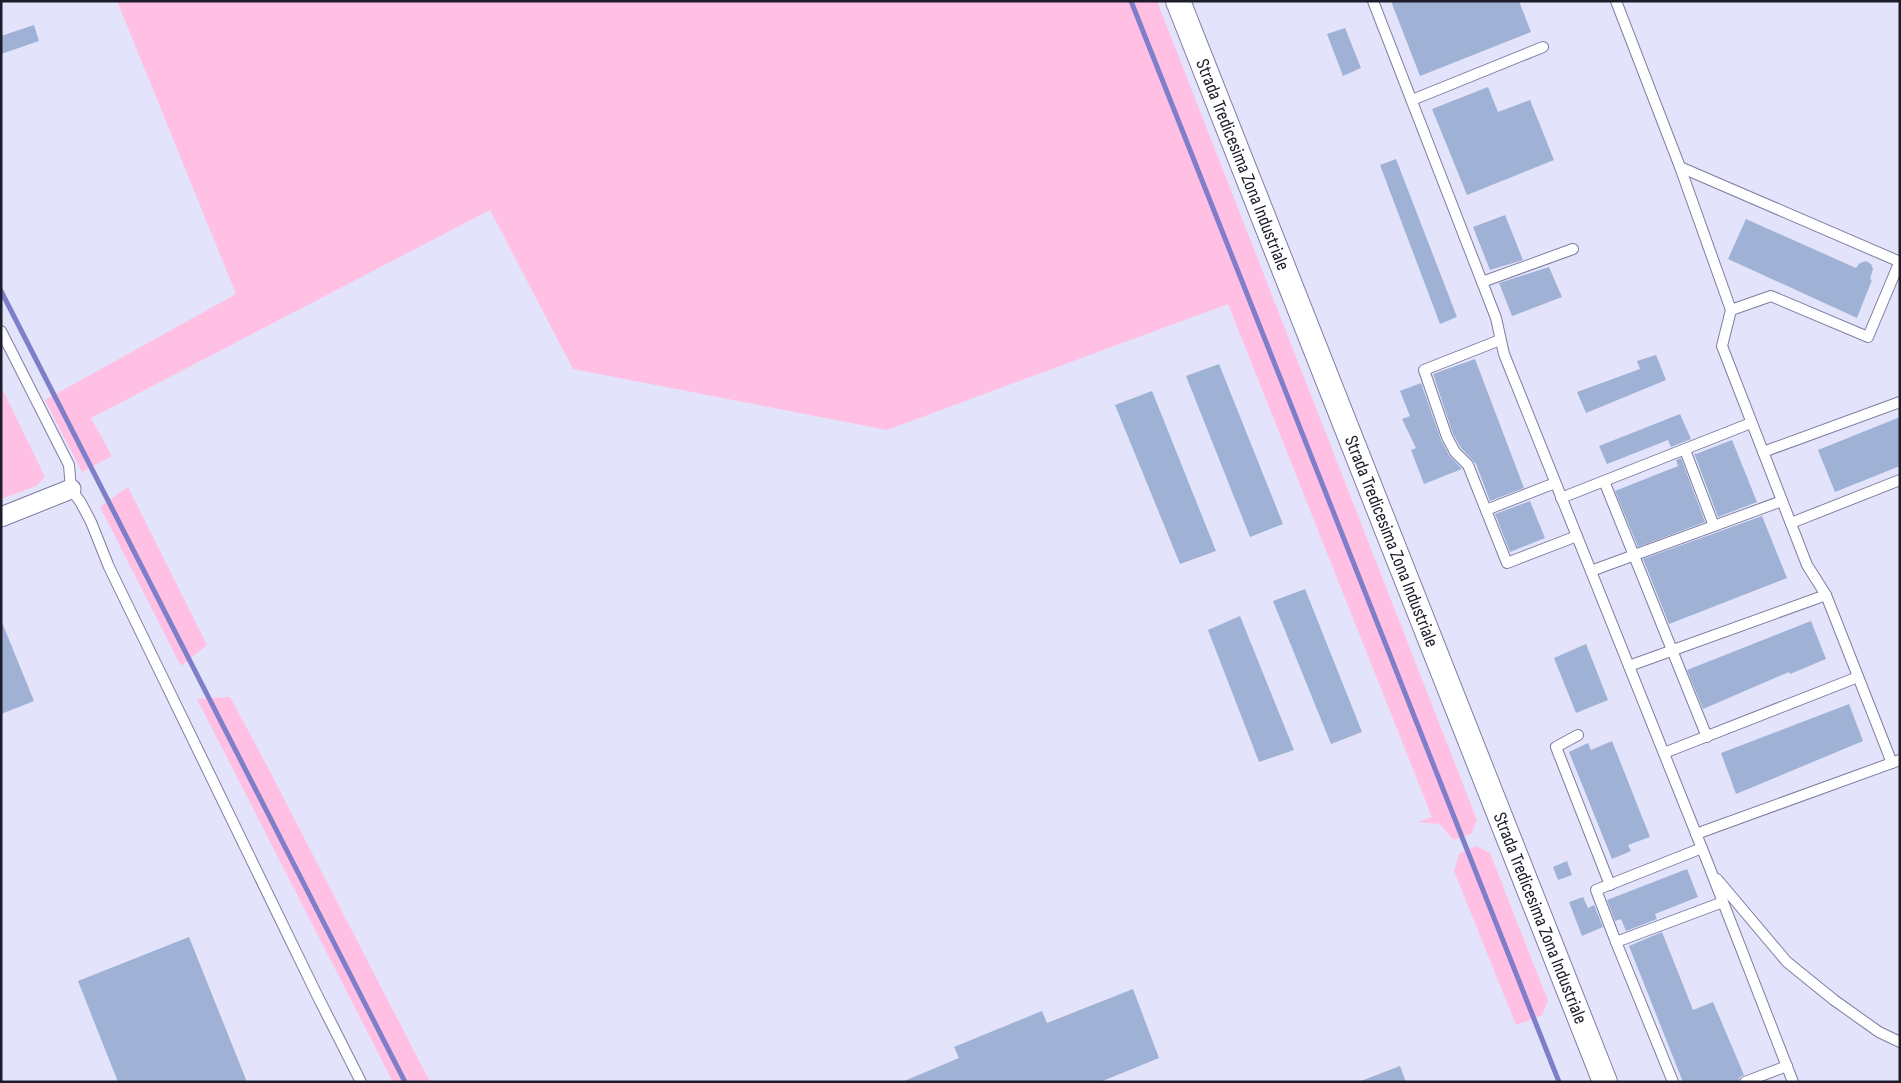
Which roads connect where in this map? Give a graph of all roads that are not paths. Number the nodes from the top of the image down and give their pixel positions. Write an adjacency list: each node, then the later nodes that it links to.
1 (1178, 1): 47 (street, Strada Tredicesima Zona Industriale)
2 (1374, 1): 5 (lane)
3 (1616, 1): 6 (lane)
4 (1543, 47): 5 (lane)
5 (1412, 100): 9 (lane)
6 (1680, 167): 8 (lane); 10 (lane)
7 (1573, 249): 9 (lane)
8 (1899, 261): 10 (lane)
9 (1482, 282): 12 (lane)
10 (1731, 310): 14 (lane)
11 (1, 331): 20 (lane)
12 (1500, 340): 19 (lane); 23 (lane)
13 (1900, 402): 16 (lane)
14 (1752, 423): 15 (lane); 16 (lane)
15 (1685, 450): 18 (lane); 26 (lane)
16 (1763, 452): 22 (lane)
17 (1900, 480): 25 (lane)
18 (1604, 481): 21 (lane); 28 (lane)
19 (1555, 483): 21 (lane); 23 (lane)
20 (71, 489): 24 (street); 46 (lane)
21 (1561, 498): 27 (lane)
22 (1782, 501): 25 (lane); 26 (lane)
23 (1486, 510): 27 (lane)
24 (1, 517)
25 (1791, 523): 30 (lane)
26 (1714, 526): 28 (lane)
27 (1577, 536): 29 (lane)
28 (1633, 556): 29 (lane); 31 (lane)
29 (1591, 571): 32 (lane)
30 (1826, 595): 31 (lane); 33 (lane)
31 (1672, 650): 32 (lane); 35 (lane)
32 (1629, 666): 36 (lane)
33 (1858, 677): 35 (lane); 37 (lane)
34 (1578, 736): 41 (lane)
35 (1707, 736): 36 (lane)
36 (1664, 754): 38 (lane)
37 (1896, 761): 38 (lane)
38 (1696, 834): 39 (lane)
39 (1702, 848): 40 (lane); 41 (lane)
40 (1711, 872): 42 (lane); 44 (lane)
41 (1610, 885): 43 (lane)
42 (1723, 902): 43 (lane); 45 (lane)
43 (1616, 942): 48 (lane)
44 (1900, 1042)
45 (1786, 1066): 49 (lane); 50 (lane)
46 (361, 1082)
47 (1605, 1082)
48 (1673, 1082)
49 (1745, 1082)
50 (1793, 1082)

